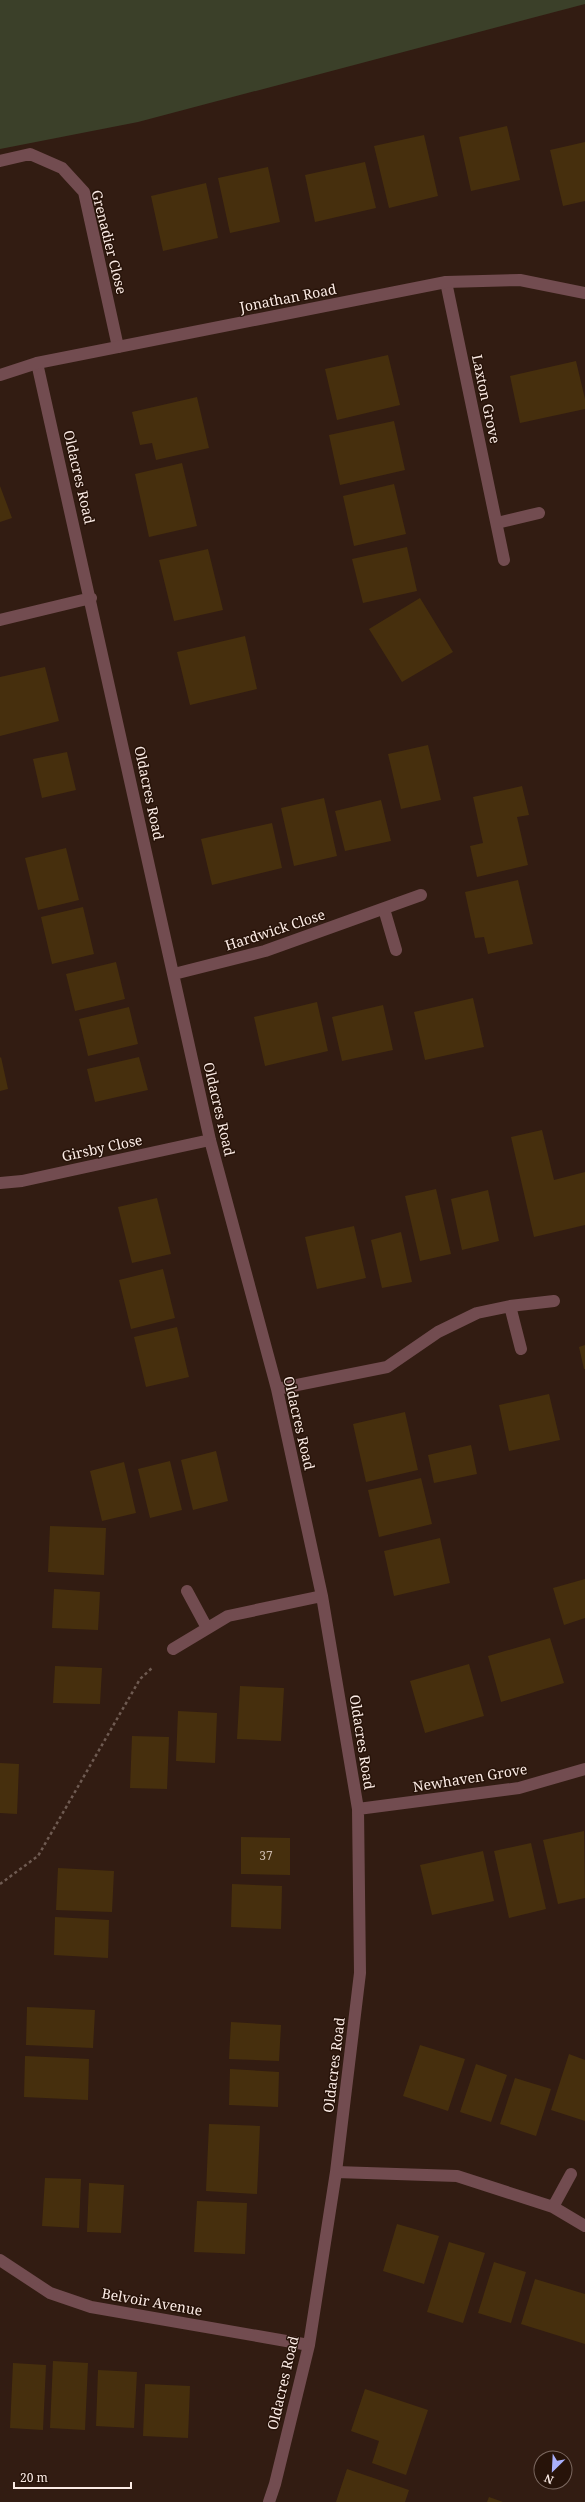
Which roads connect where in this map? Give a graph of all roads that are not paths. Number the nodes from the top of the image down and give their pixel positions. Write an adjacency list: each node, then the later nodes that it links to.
1 (0, 161): 4 (street, Grenadier Close)
2 (446, 282): 3 (street, Jonathan Road); 4 (street, Jonathan Road); 8 (street, Laxton Grove)
3 (585, 293)
4 (118, 347): 5 (street, Jonathan Road)
5 (37, 363): 6 (street, Jonathan Road); 10 (street, Oldacres Road)
6 (0, 375)
7 (539, 513): 8 (street)
8 (496, 523): 9 (street, Laxton Grove)
9 (504, 560)
10 (91, 598): 11 (street); 15 (street, Oldacres Road)
11 (0, 620)
12 (421, 895): 13 (street, Hardwick Close)
13 (384, 909): 14 (street); 15 (street, Hardwick Close)
14 (396, 950)
15 (174, 974): 16 (street, Oldacres Road)
16 (210, 1140): 17 (street, Girsby Close); 21 (street, Oldacres Road)
17 (0, 1183)
18 (554, 1301): 19 (street)
19 (510, 1306): 20 (street); 21 (street)
20 (521, 1349)
21 (277, 1389): 23 (street, Oldacres Road)
22 (187, 1591): 24 (street)
23 (322, 1596): 24 (street); 27 (street, Oldacres Road)
24 (207, 1628): 25 (street)
25 (173, 1649)
26 (585, 1769): 27 (street, Newhaven Grove)
27 (358, 1809): 28 (street, Oldacres Road)
28 (336, 2172): 30 (street); 33 (street, Oldacres Road)
29 (571, 2174): 30 (street)
30 (553, 2207): 31 (street)
31 (585, 2226)
32 (0, 2260): 33 (street, Belvoir Avenue)
33 (309, 2345): 34 (street, Oldacres Road)
34 (269, 2502)

